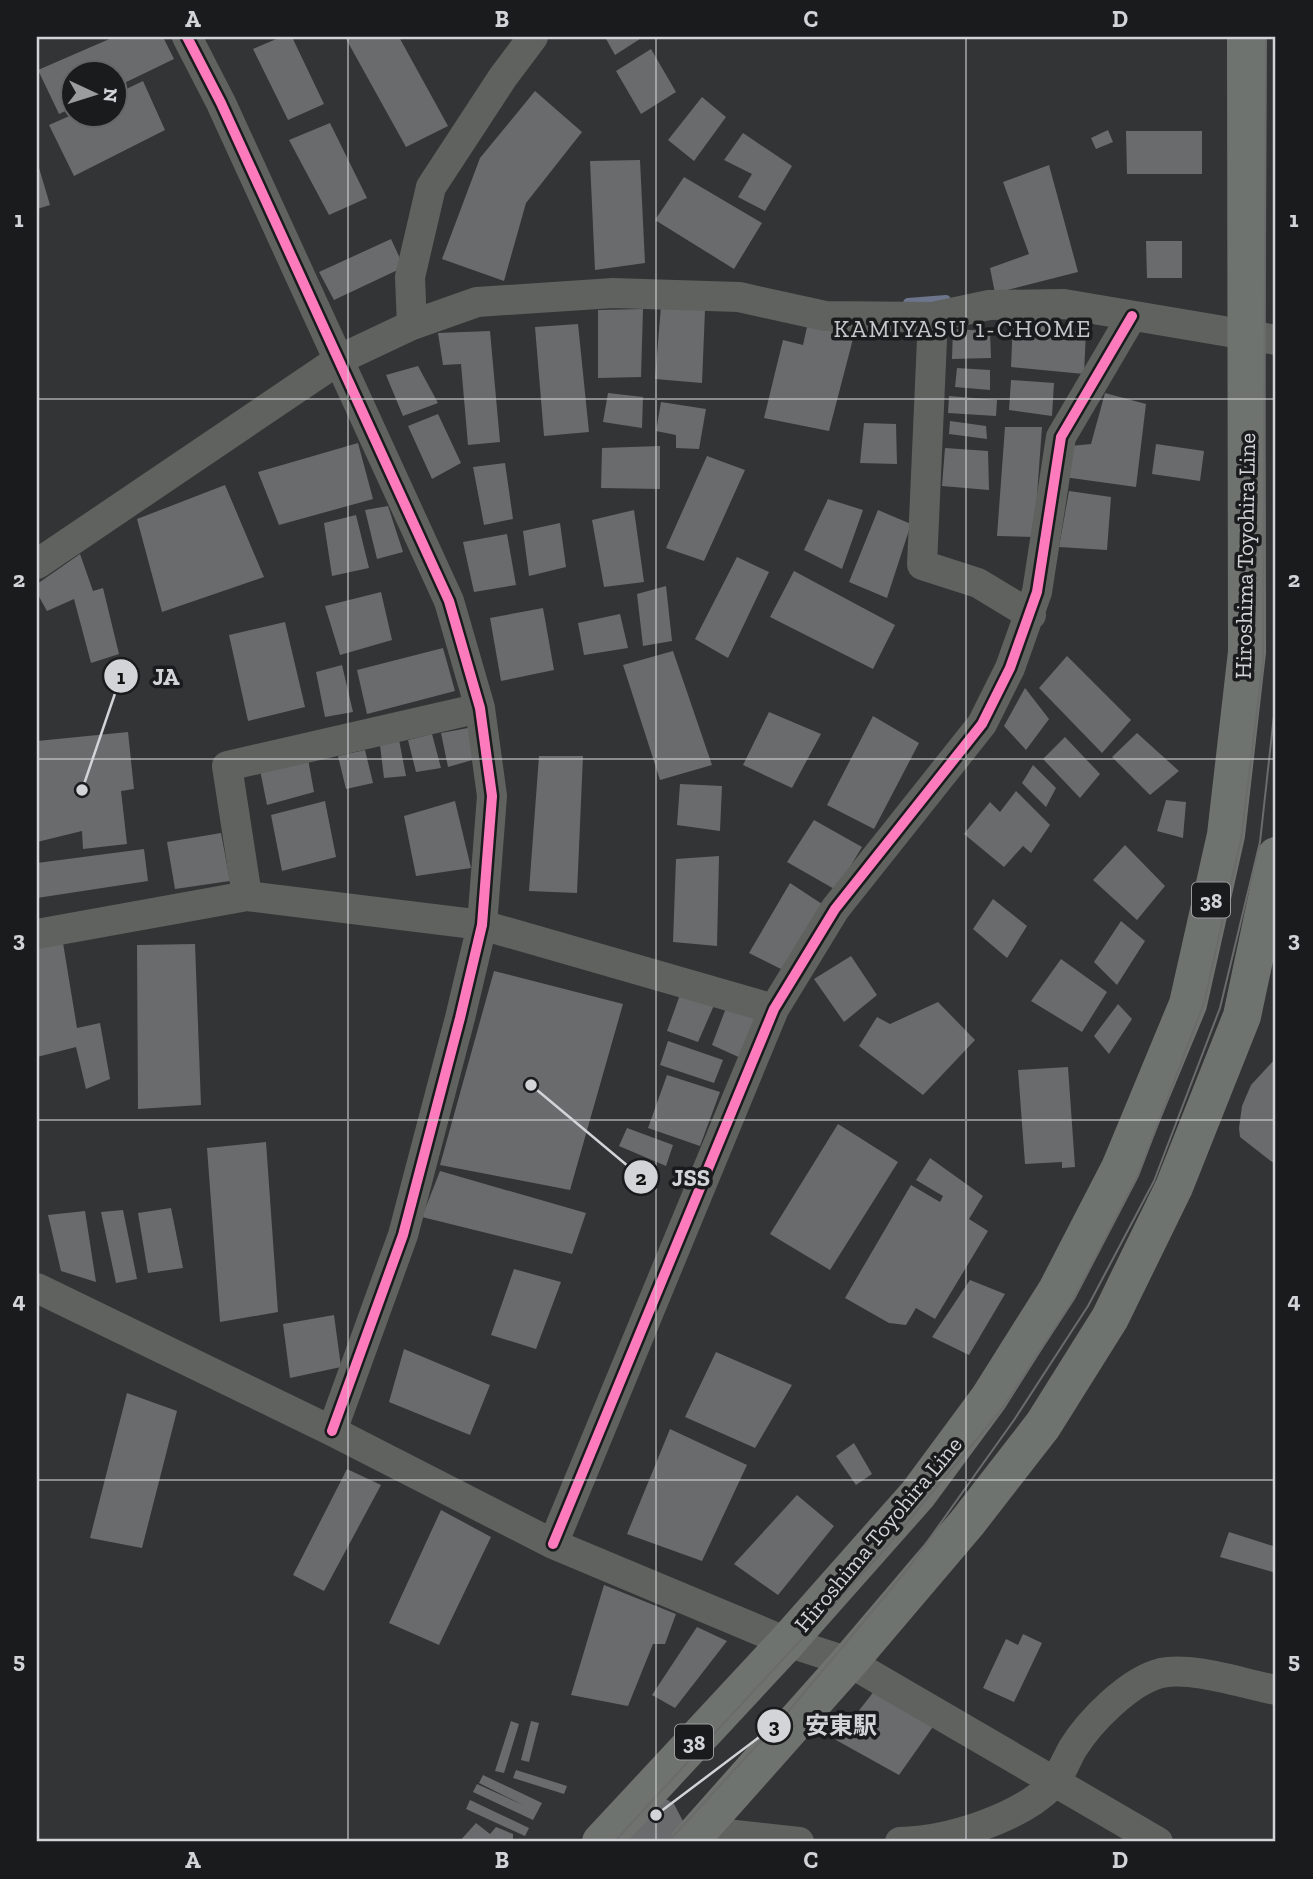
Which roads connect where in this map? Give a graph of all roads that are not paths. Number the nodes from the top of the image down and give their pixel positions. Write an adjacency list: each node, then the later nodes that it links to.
1 (187, 37): 8 (street)
2 (533, 37): 6 (street)
3 (1246, 37): 7 (main road, Hiroshima Toyohira Line / 38)
4 (1132, 316): 5 (street); 7 (street); 10 (street)
5 (933, 317): 6 (street); 10 (street)
6 (412, 325): 8 (street)
7 (1262, 337): 20 (main road, Hiroshima Toyohira Line / 38)
8 (340, 359): 9 (street); 11 (street)
9 (37, 564)
10 (1031, 615): 16 (street)
11 (480, 708): 13 (street); 14 (street)
12 (1276, 856): 21 (main road, 38)
13 (247, 896): 14 (street); 15 (street)
14 (482, 925): 16 (street); 18 (street)
15 (37, 934)
16 (774, 1009): 19 (street)
17 (37, 1287): 18 (street)
18 (332, 1431): 19 (street)
19 (553, 1544): 20 (street)
20 (787, 1642): 21 (street); 25 (main road, Hiroshima Toyohira Line / 38)
21 (849, 1662): 23 (street); 24 (main road, 38)
22 (1276, 1690): 23 (street)
23 (1054, 1783): 27 (street); 28 (street)
24 (694, 1837): 26 (street)
25 (601, 1842)
26 (799, 1842)
27 (900, 1842)
28 (1158, 1842)

